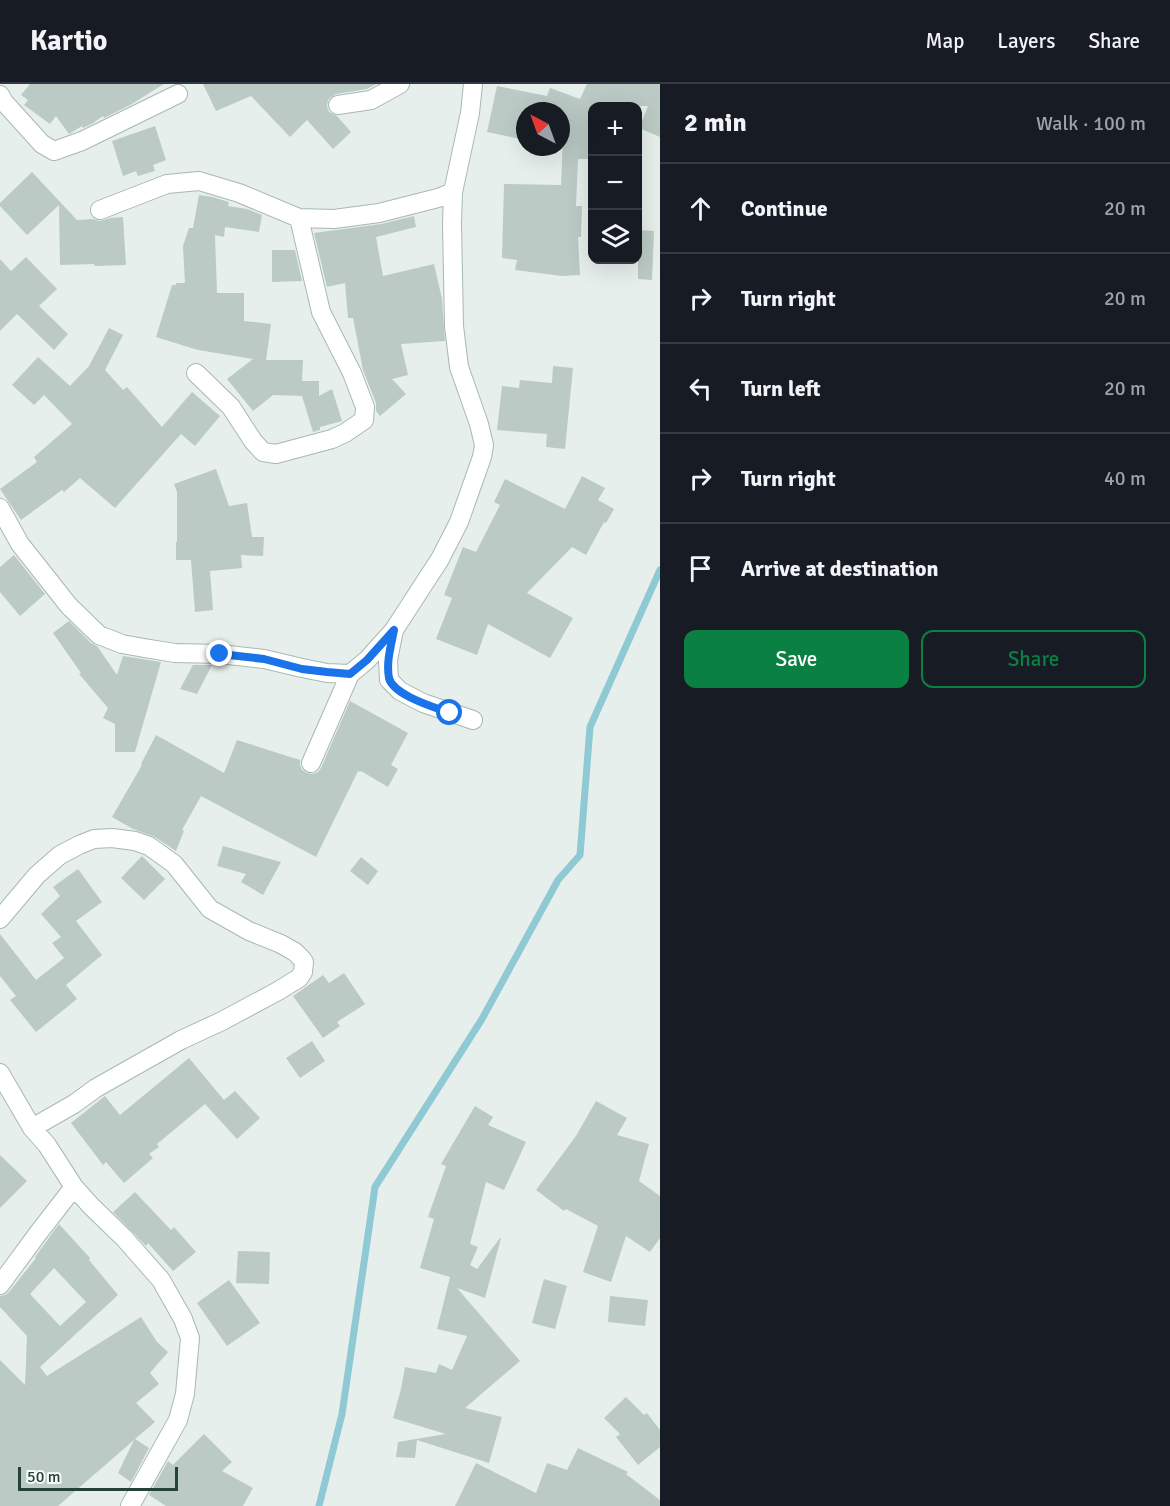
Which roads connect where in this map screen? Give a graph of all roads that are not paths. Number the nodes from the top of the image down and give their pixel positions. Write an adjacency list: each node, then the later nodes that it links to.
1 (3, 84): 4 (street)
2 (400, 84): 6 (street)
3 (473, 84): 7 (street)
4 (0, 92): 5 (street)
5 (178, 94)
6 (338, 105)
7 (453, 192): 9 (street); 12 (street)
8 (100, 210): 9 (street)
9 (299, 218): 10 (street)
10 (196, 373)
11 (0, 508): 13 (street)
12 (394, 630): 13 (street); 14 (street)
13 (350, 674): 15 (street)
14 (472, 720)
15 (311, 763)
16 (0, 919): 18 (street)
17 (0, 1073): 18 (street)
18 (32, 1128): 19 (street)
19 (74, 1187): 20 (street); 21 (street)
20 (0, 1285)
21 (130, 1506)

